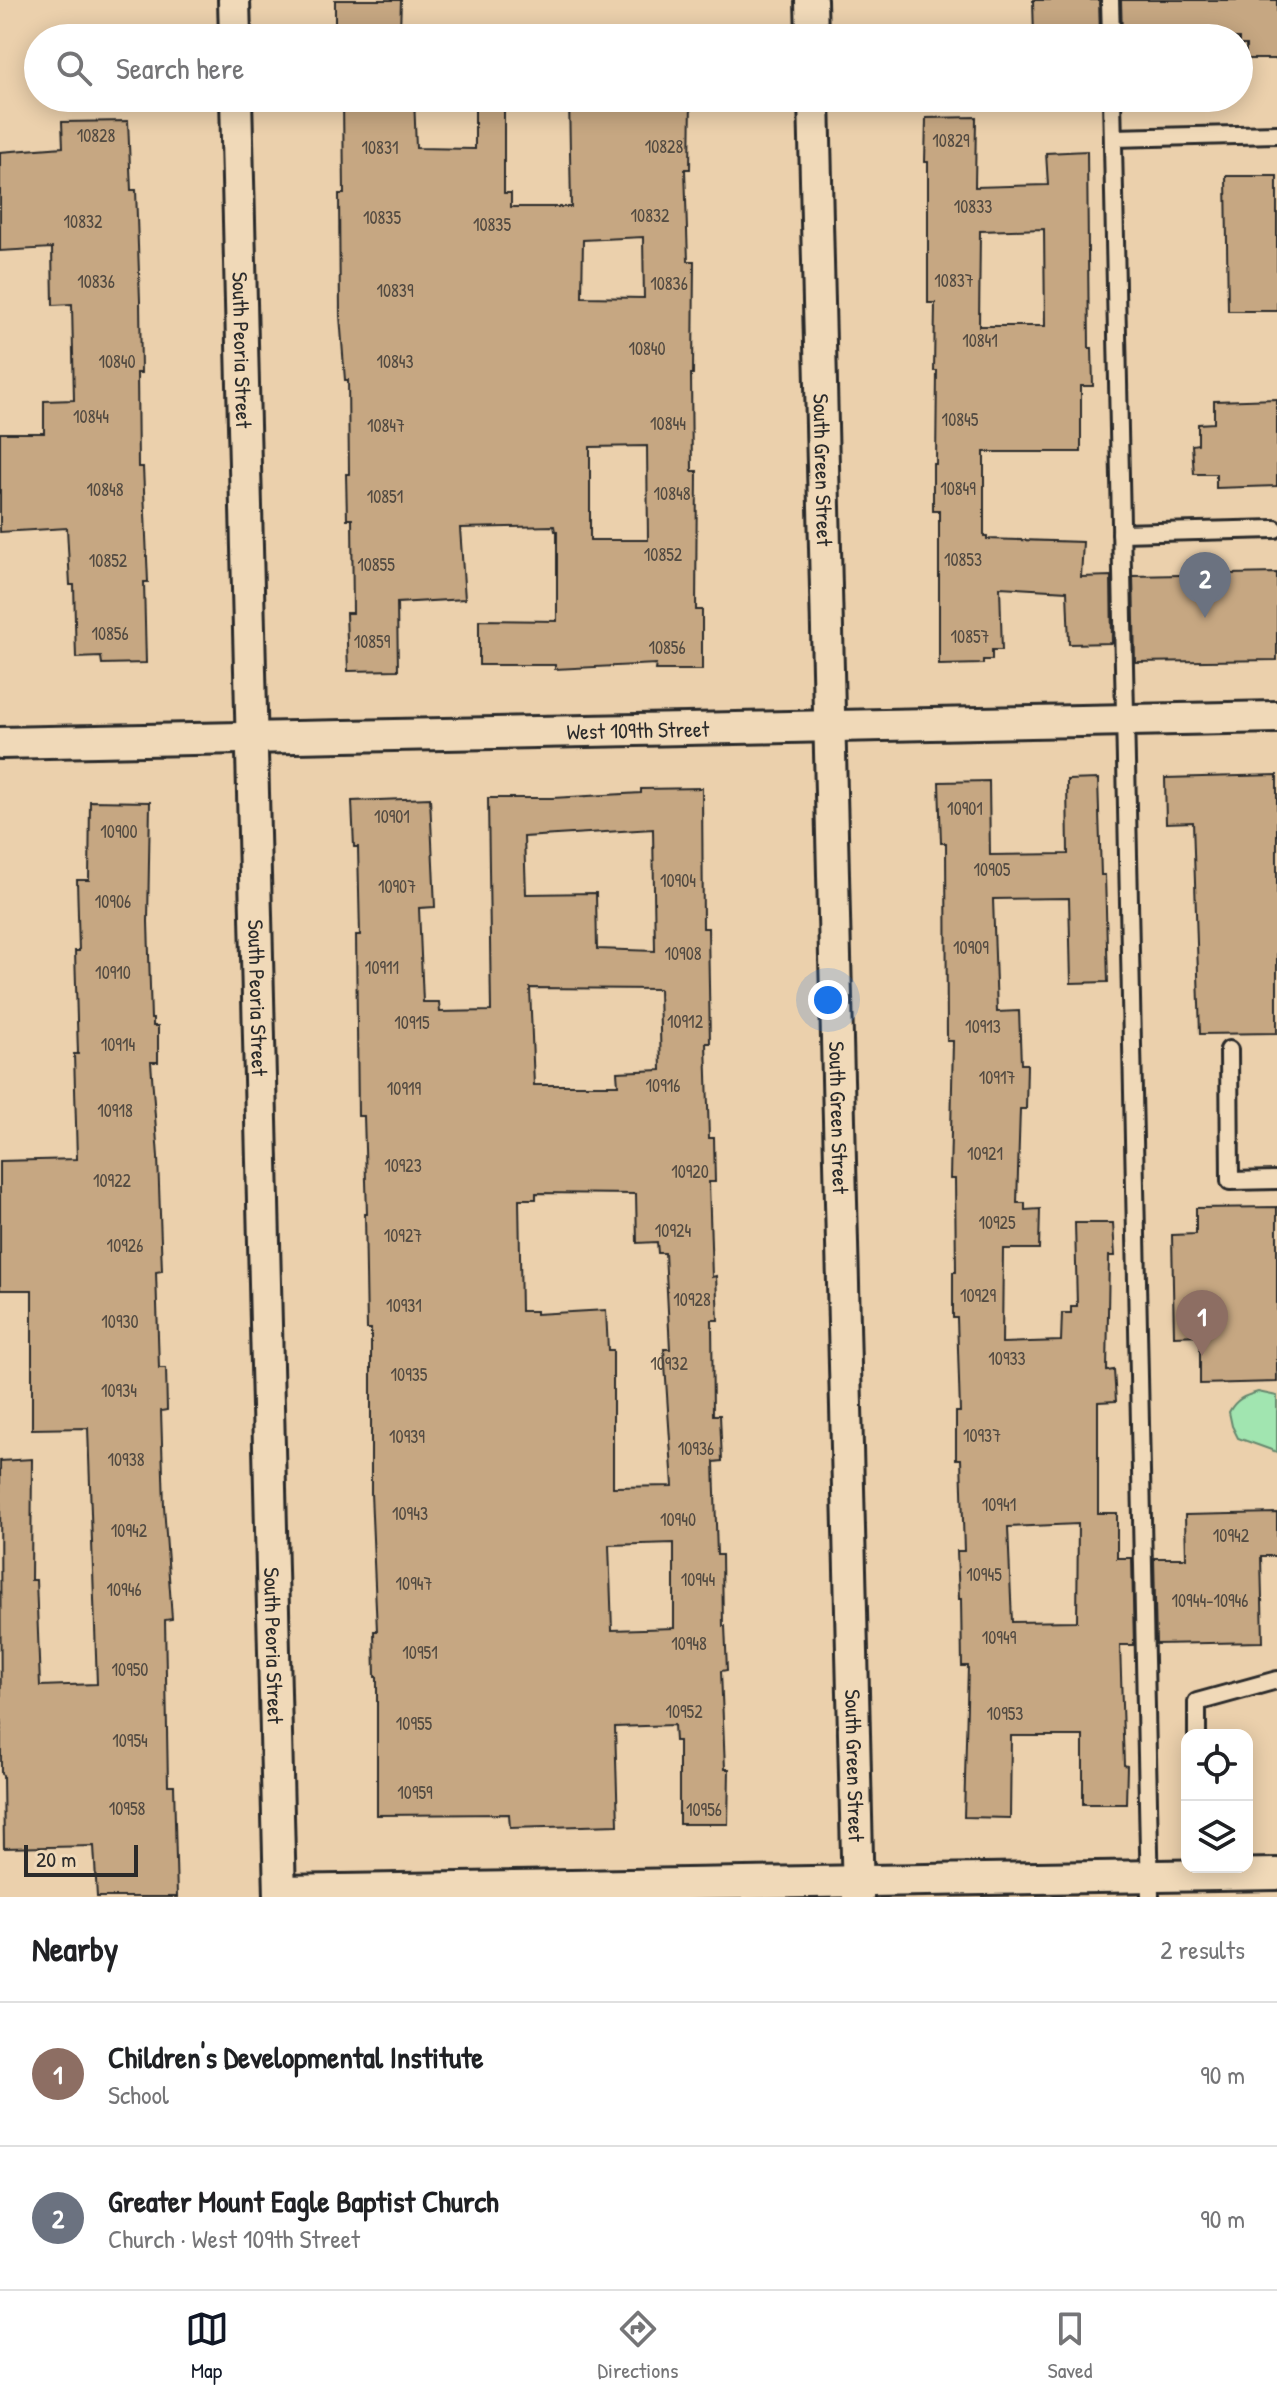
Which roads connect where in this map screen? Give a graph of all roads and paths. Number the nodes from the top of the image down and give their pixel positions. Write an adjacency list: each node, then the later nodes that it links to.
1 (234, 0): 4 (street)
2 (811, 0): 5 (street)
3 (1110, 0): 6 (lane)
4 (235, 24)
5 (812, 24)
6 (1111, 24)
7 (236, 112): 17 (street, South Peoria Street)
8 (814, 112): 16 (street, South Green Street)
9 (1112, 112): 11 (lane)
10 (1277, 134): 11 (lane)
11 (1113, 138): 13 (lane)
12 (1275, 529): 13 (lane)
13 (1121, 533): 15 (lane)
14 (1277, 717): 15 (street, West 109th Street)
15 (1125, 721): 16 (street, West 109th Street); 26 (lane)
16 (829, 726): 17 (street, West 109th Street); 27 (street, South Green Street)
17 (251, 738): 18 (street, West 109th Street); 29 (street, South Peoria Street)
18 (0, 743)
19 (1229, 1050): 20 (lane)
20 (1277, 1180)
21 (1277, 1680): 22 (lane)
22 (1197, 1729)
23 (1192, 1873): 26 (street)
24 (1251, 1873): 25 (street)
25 (1277, 1874)
26 (1150, 1886): 27 (street)
27 (858, 1889): 28 (street)
28 (562, 1892): 29 (street)
29 (280, 1894)

